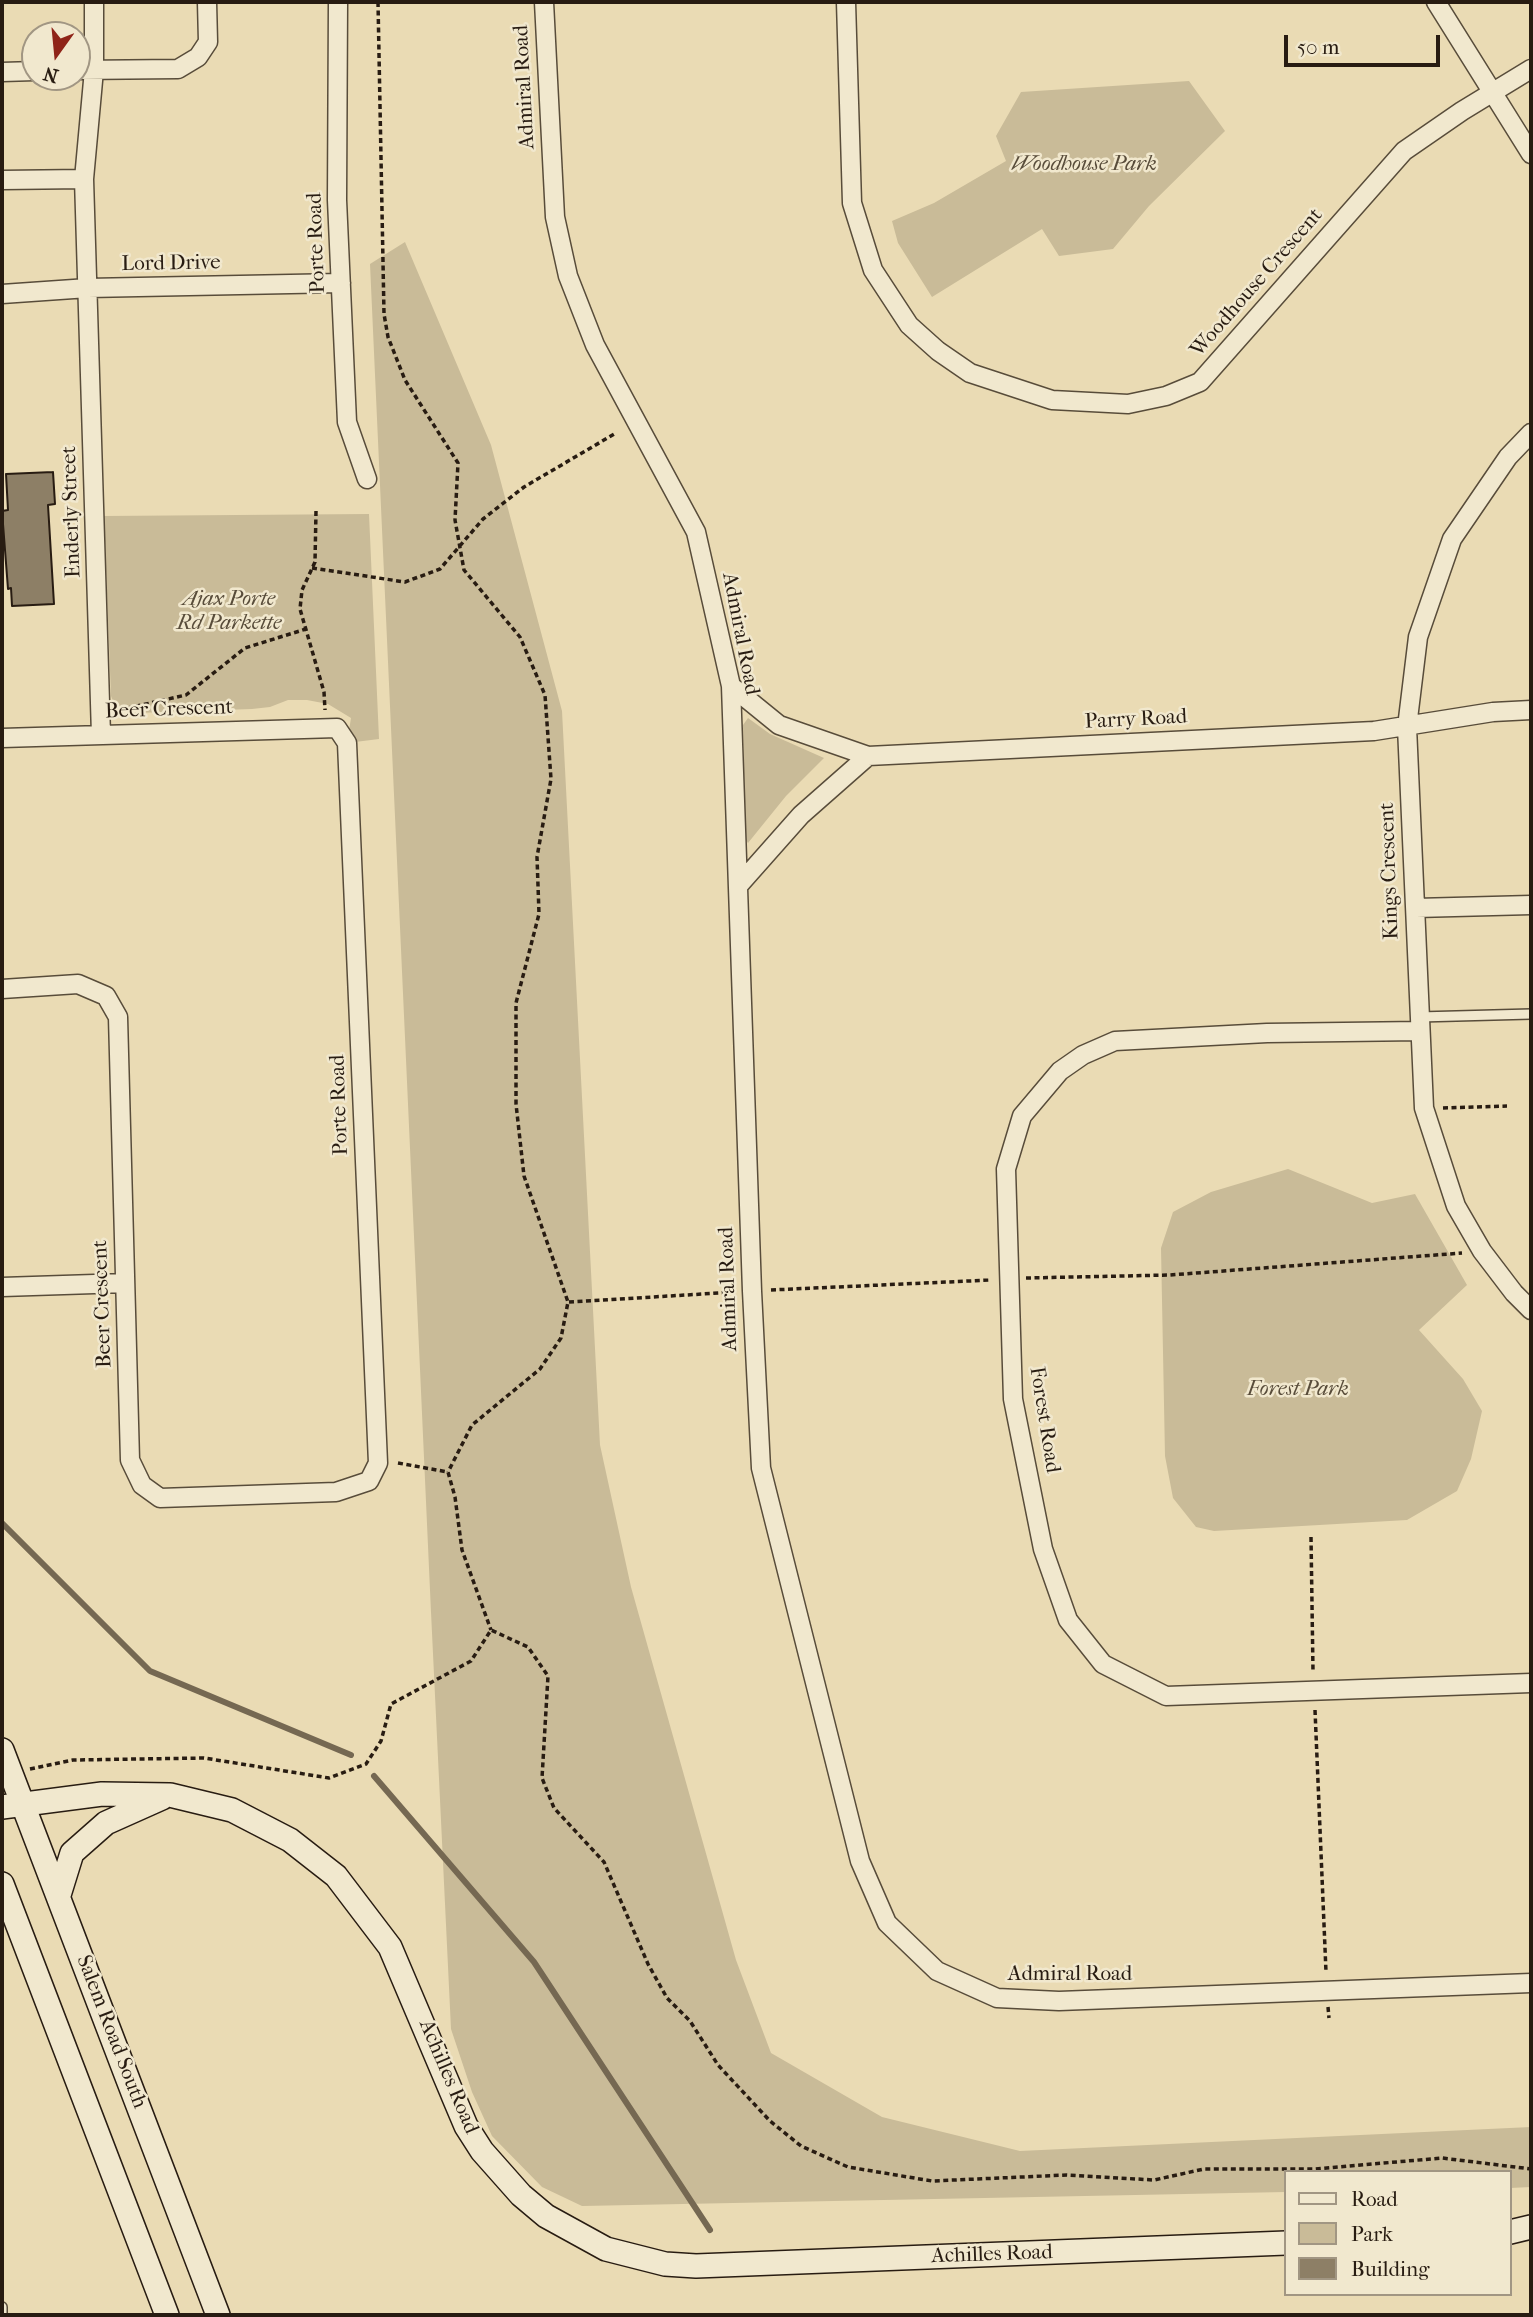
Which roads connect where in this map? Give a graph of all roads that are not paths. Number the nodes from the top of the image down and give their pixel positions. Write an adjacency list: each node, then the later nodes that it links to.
1 (94, 2): 7 (street, Enderly Street)
2 (207, 2): 9 (street)
3 (338, 2): 17 (street, Porte Road)
4 (544, 2): 22 (street, Admiral Road)
5 (846, 2): 13 (street, Woodhouse Crescent)
6 (1436, 2): 13 (street)
7 (91, 25)
8 (1531, 69): 13 (street, Woodhouse Crescent)
9 (91, 70)
10 (21, 71): 11 (street)
11 (2, 72)
12 (85, 91): 15 (street, Enderly Street)
13 (1492, 93): 14 (street)
14 (1531, 154)
15 (84, 179): 16 (street); 18 (street, Enderly Street)
16 (2, 180)
17 (341, 283): 18 (street, Lord Drive); 21 (street, Porte Road)
18 (88, 288): 19 (street, Lord Drive); 26 (street, Enderly Street)
19 (2, 294)
20 (1531, 433): 24 (street, Kings Crescent)
21 (366, 479)
22 (731, 686): 28 (street, Parry Road); 29 (street, Admiral Road)
23 (1531, 710): 24 (street, Parry Road)
24 (1407, 727): 28 (street, Parry Road); 31 (street, Kings Crescent)
25 (337, 728): 26 (street, Beer Crescent); 38 (street, Porte Road)
26 (101, 735): 27 (street, Beer Crescent)
27 (2, 738)
28 (868, 756): 29 (street)
29 (738, 885): 45 (street, Admiral Road)
30 (1531, 905): 31 (street)
31 (1416, 908): 34 (street, Kings Crescent)
32 (2, 989): 35 (street, Beer Crescent)
33 (1531, 1014): 34 (lane)
34 (1419, 1024): 37 (street, Kings Crescent); 39 (street, Forest Road)
35 (125, 1283): 36 (street); 38 (street, Beer Crescent)
36 (2, 1287)
37 (1531, 1310)
38 (369, 1481)
39 (1531, 1683)
40 (2, 1751): 42 (street, Salem Road South)
41 (170, 1795): 42 (street, Achilles Road); 44 (street); 50 (street, Achilles Road)
42 (13, 1805): 44 (street, Salem Road South)
43 (2, 1884): 53 (street)
44 (58, 1895): 54 (street, Salem Road South)
45 (1531, 1983)
46 (1531, 2227): 47 (street)
47 (1512, 2233)
48 (1512, 2234): 49 (street)
49 (1531, 2239)
50 (1284, 2243)
51 (2, 2307): 52 (lane)
52 (2, 2314)
53 (167, 2315)
54 (218, 2315)

